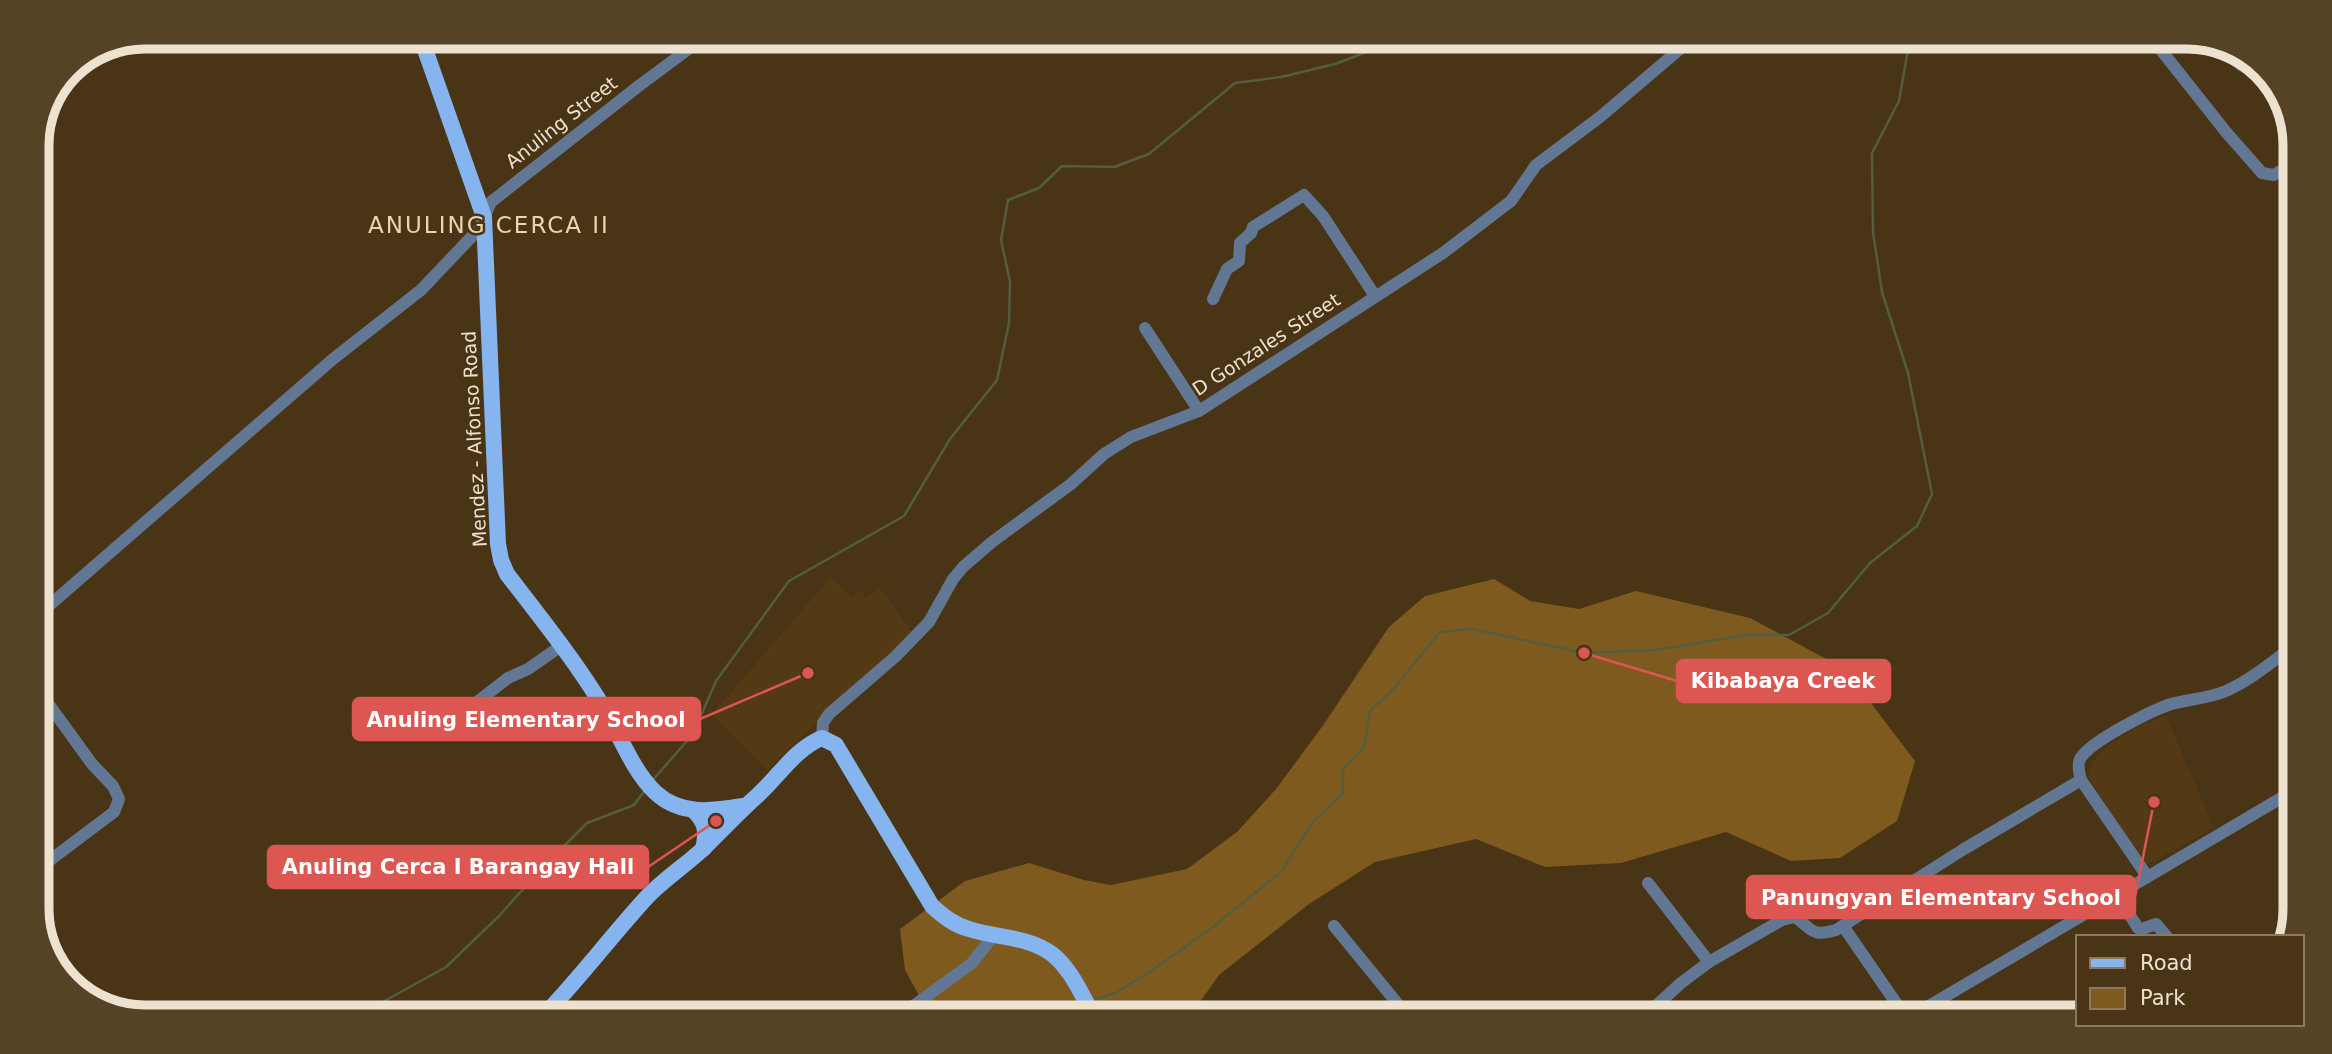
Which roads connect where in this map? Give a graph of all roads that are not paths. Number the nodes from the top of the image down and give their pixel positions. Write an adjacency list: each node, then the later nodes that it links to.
1 (425, 49): 6 (main road, Mendez - Alfonso Road)
2 (689, 49): 6 (street, Anuling Street)
3 (1680, 49): 7 (street, D Gonzales Street)
4 (2160, 49): 5 (street)
5 (2283, 169)
6 (484, 217): 11 (street, Anuling Street); 12 (main road, Mendez - Alfonso Road)
7 (1375, 296): 8 (street); 10 (street, D Gonzales Street)
8 (1213, 299)
9 (1145, 328): 10 (street)
10 (1199, 411): 16 (street, D Gonzales Street)
11 (49, 606)
12 (561, 646): 15 (street); 20 (main road, Mendez - Alfonso Road)
13 (2283, 654): 17 (street)
14 (49, 705): 22 (street)
15 (436, 734)
16 (822, 738): 19 (main road); 28 (main road)
17 (2081, 780): 23 (street); 27 (street)
18 (2283, 797): 23 (street)
19 (743, 806): 20 (main road, Mendez - Alfonso Road); 21 (main road)
20 (694, 811): 21 (main road)
21 (704, 849): 31 (main road)
22 (49, 861)
23 (2147, 876): 25 (street)
24 (1648, 883): 30 (street)
25 (2117, 895): 29 (street); 37 (street)
26 (1334, 926): 34 (street)
27 (1843, 926): 30 (street); 36 (street)
28 (994, 935): 32 (street); 33 (main road)
29 (2166, 935)
30 (1709, 962): 35 (street)
31 (554, 1005)
32 (914, 1005)
33 (1088, 1005)
34 (1399, 1005)
35 (1657, 1005)
36 (1897, 1005)
37 (1931, 1005)

